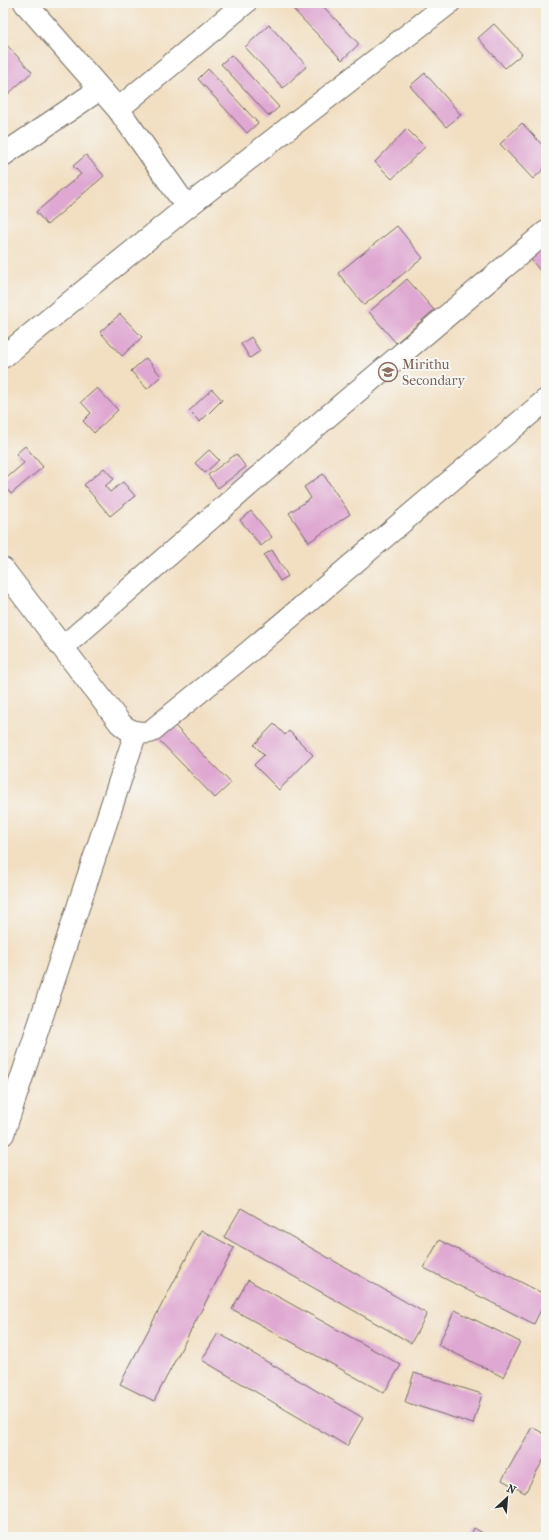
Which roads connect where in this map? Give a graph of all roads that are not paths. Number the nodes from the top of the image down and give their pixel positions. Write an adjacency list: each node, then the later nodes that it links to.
1 (25, 3): 4 (street)
2 (245, 3): 5 (street)
3 (449, 3): 7 (street)
4 (100, 89): 5 (street); 6 (street)
5 (118, 109): 7 (street)
6 (3, 155)
7 (187, 207): 9 (street)
8 (546, 232): 12 (street)
9 (3, 357)
10 (546, 400): 13 (street)
11 (3, 570): 12 (street)
12 (63, 647): 13 (street)
13 (136, 732): 14 (street)
14 (3, 1134)

